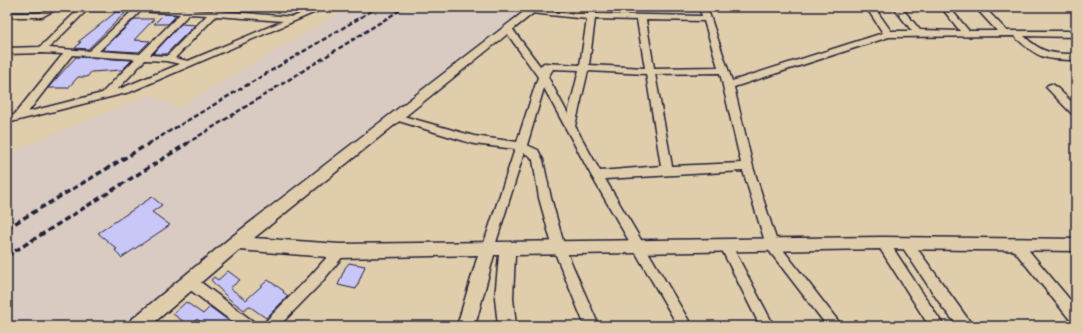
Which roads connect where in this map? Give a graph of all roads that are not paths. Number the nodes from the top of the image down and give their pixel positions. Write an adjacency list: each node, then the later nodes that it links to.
1 (56, 7): 15 (street)
2 (85, 7): 9 (street); 26 (street)
3 (323, 7): 17 (street)
4 (703, 7): 18 (street)
5 (870, 7): 22 (street)
6 (897, 7): 20 (street)
7 (945, 7): 21 (street)
8 (979, 7): 23 (street)
9 (118, 8): 10 (street)
10 (140, 8): 11 (street); 29 (street)
11 (189, 9): 13 (street); 30 (street)
12 (534, 9): 14 (street); 19 (street)
13 (216, 10): 17 (street); 32 (street)
14 (593, 12): 16 (street); 36 (street)
15 (7, 15)
16 (641, 18): 18 (street); 38 (street)
17 (295, 19): 33 (street)
18 (706, 19): 37 (street)
19 (508, 29): 34 (street); 45 (street)
20 (918, 33): 21 (street); 22 (street)
21 (966, 33): 23 (street)
22 (888, 34): 40 (street)
23 (1005, 34): 24 (street)
24 (1017, 34): 25 (street); 31 (street)
25 (1076, 34)
26 (42, 50): 27 (street); 28 (street)
27 (7, 51)
28 (69, 52): 29 (street); 44 (street)
29 (92, 53): 30 (street)
30 (144, 56): 32 (street); 42 (street)
31 (1076, 57)
32 (169, 59): 33 (street)
33 (189, 64): 42 (street)
34 (533, 64): 35 (street); 39 (street)
35 (550, 66): 36 (street); 39 (street)
36 (584, 68): 38 (street); 47 (street)
37 (723, 70): 38 (street); 40 (street)
38 (650, 71): 50 (street)
39 (543, 76): 47 (street); 48 (street)
40 (728, 85): 49 (street)
41 (1051, 87): 43 (street)
42 (106, 95): 44 (street)
43 (1076, 112)
44 (18, 117): 46 (street)
45 (396, 117): 48 (street); 52 (street)
46 (7, 120)
47 (570, 127): 51 (street)
48 (520, 146): 60 (street); 61 (street)
49 (747, 166): 50 (street); 54 (street)
50 (667, 170): 51 (street)
51 (597, 175): 57 (street)
52 (236, 243): 63 (street); 64 (street)
53 (883, 243): 54 (street); 55 (street); 75 (street)
54 (772, 244): 58 (street); 74 (street)
55 (907, 244): 56 (street); 76 (street)
56 (1016, 244): 59 (street); 65 (street)
57 (640, 246): 58 (street); 60 (street); 72 (street)
58 (726, 246): 73 (street)
59 (1076, 246)
60 (559, 248): 62 (street); 71 (street)
61 (488, 249): 62 (street); 63 (street); 69 (street)
62 (507, 249): 70 (street)
63 (340, 251): 68 (street)
64 (190, 282): 66 (street); 67 (street)
65 (1076, 317)
66 (137, 326)
67 (249, 326)
68 (270, 326)
69 (466, 326)
70 (507, 326)
71 (592, 326)
72 (685, 326)
73 (766, 326)
74 (835, 326)
75 (937, 326)
76 (966, 326)

